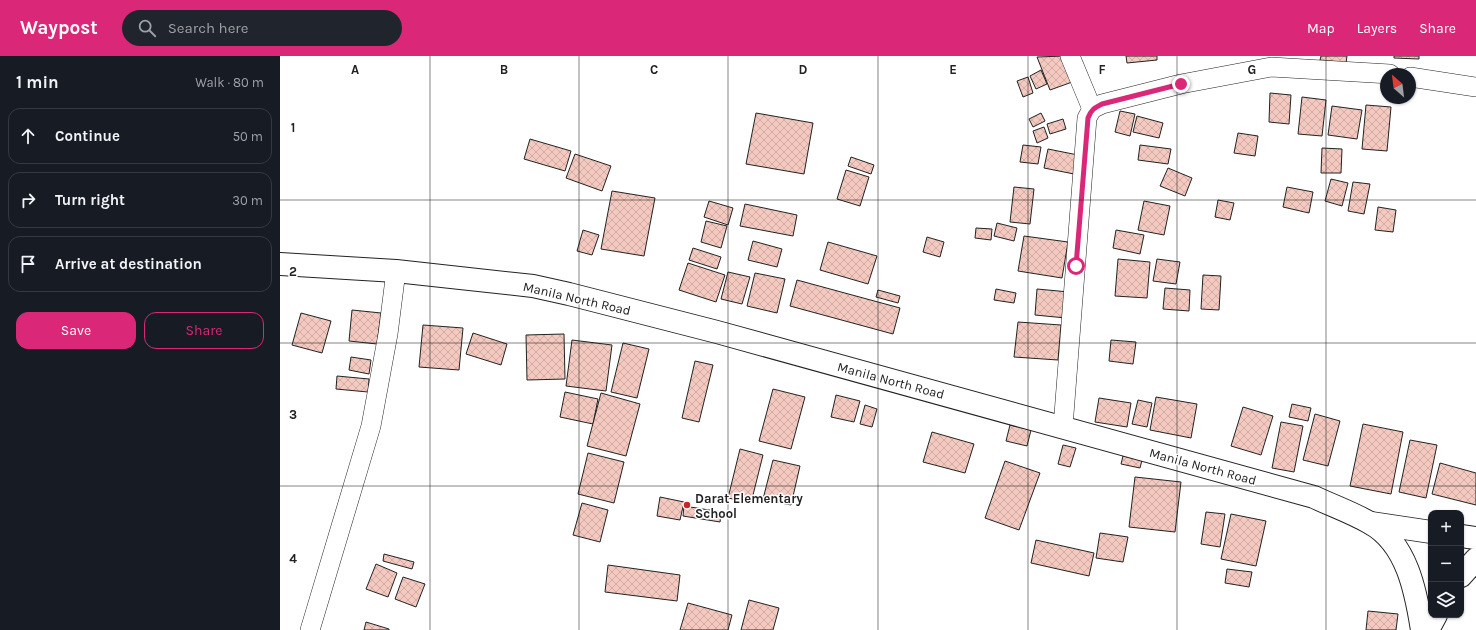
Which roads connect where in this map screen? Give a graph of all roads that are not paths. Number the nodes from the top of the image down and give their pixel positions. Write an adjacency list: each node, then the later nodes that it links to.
1 (1070, 56): 5 (street)
2 (1380, 73): 5 (street)
3 (1416, 78): 4 (street)
4 (1476, 87)
5 (1092, 109): 8 (street)
6 (280, 264): 7 (main road, Manila North Road)
7 (396, 271): 8 (main road, Manila North Road); 16 (street)
8 (1063, 427): 9 (main road, Manila North Road)
9 (1371, 523): 10 (main road); 17 (main road, Manila North Road)
10 (1428, 532)
11 (1464, 536): 12 (main road)
12 (1476, 538)
13 (1476, 559): 14 (main road)
14 (1464, 573)
15 (1434, 618): 18 (main road)
16 (310, 630)
17 (1422, 630)
18 (1428, 630)

